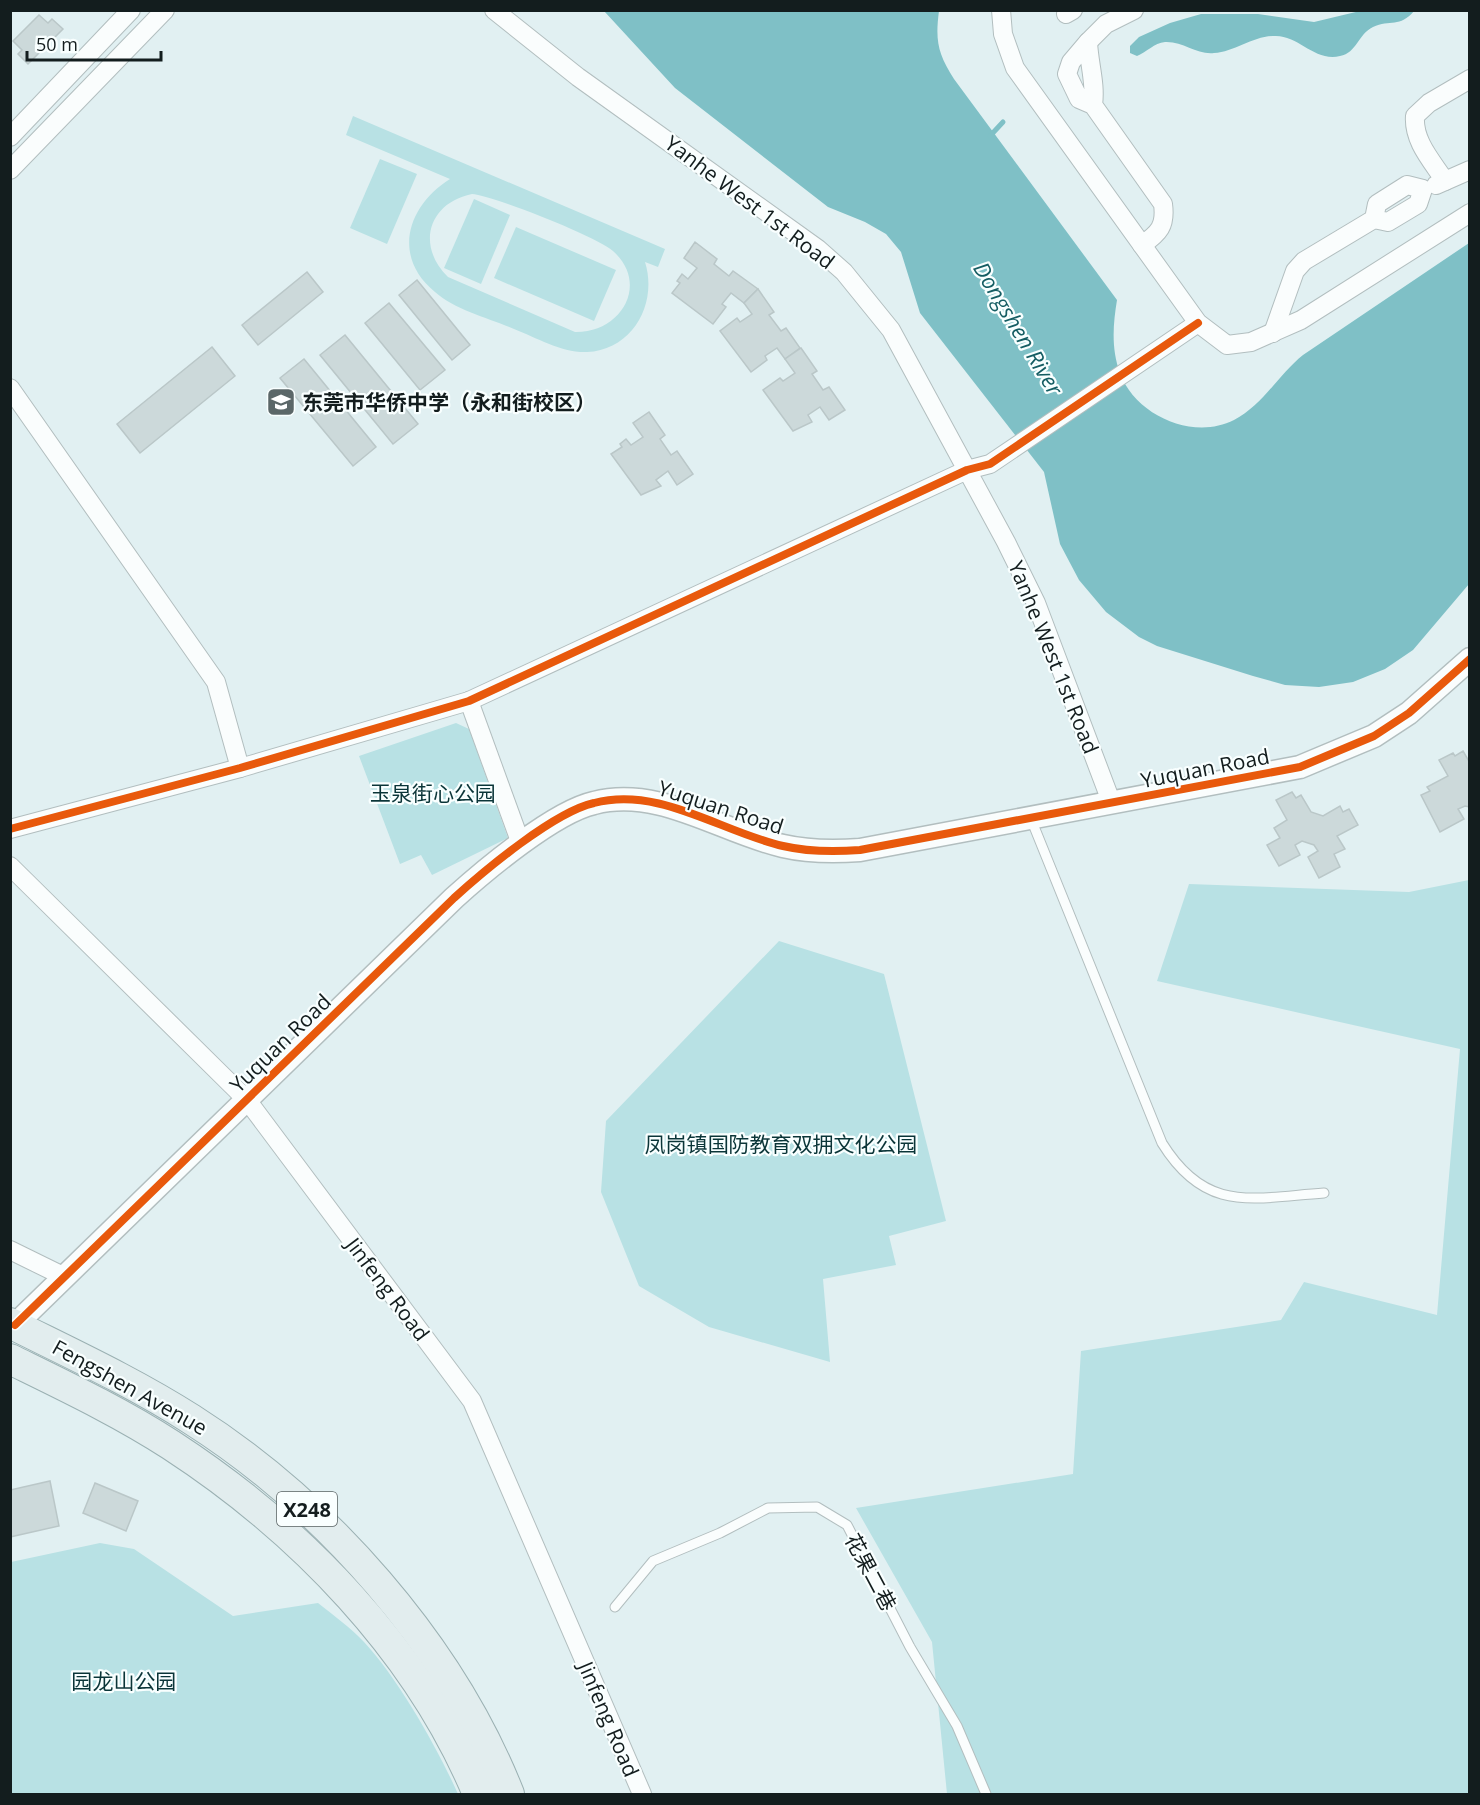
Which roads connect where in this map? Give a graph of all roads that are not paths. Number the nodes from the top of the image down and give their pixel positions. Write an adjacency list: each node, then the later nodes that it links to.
1 (130, 10): 7 (street)
2 (165, 10): 8 (street)
3 (494, 10): 16 (street, Yanhe West 1st Road)
4 (1001, 10): 12 (street)
5 (1134, 10): 12 (street)
6 (1470, 79): 10 (street)
7 (10, 137)
8 (10, 170)
9 (1470, 171): 10 (street)
10 (1445, 181): 14 (street)
11 (1470, 213): 14 (street)
12 (1142, 244): 13 (street)
13 (1198, 323): 14 (street); 16 (street)
14 (1273, 333)
15 (10, 388): 19 (street)
16 (967, 470): 18 (street); 20 (street, Yanhe West 1st Road)
17 (1470, 659): 20 (street, Yuquan Road)
18 (469, 701): 19 (street); 23 (street)
19 (240, 768): 22 (street)
20 (1112, 804): 21 (street, Yuquan Road)
21 (1031, 819): 23 (street, Yuquan Road); 26 (lane)
22 (10, 829)
23 (521, 844): 25 (street, Yuquan Road)
24 (10, 866): 25 (street, Jinfeng Road)
25 (247, 1100): 28 (street, Yuquan Road); 34 (street, Jinfeng Road)
26 (1324, 1194)
27 (10, 1250): 28 (street)
28 (65, 1276): 29 (street, Yuquan Road)
29 (13, 1324): 33 (main road, Fengshen Avenue / X248)
30 (10, 1359): 32 (main road, Fengshen Avenue / X248)
31 (615, 1607): 35 (lane, 花果二巷)
32 (478, 1794)
33 (509, 1794)
34 (642, 1794)
35 (986, 1794)

